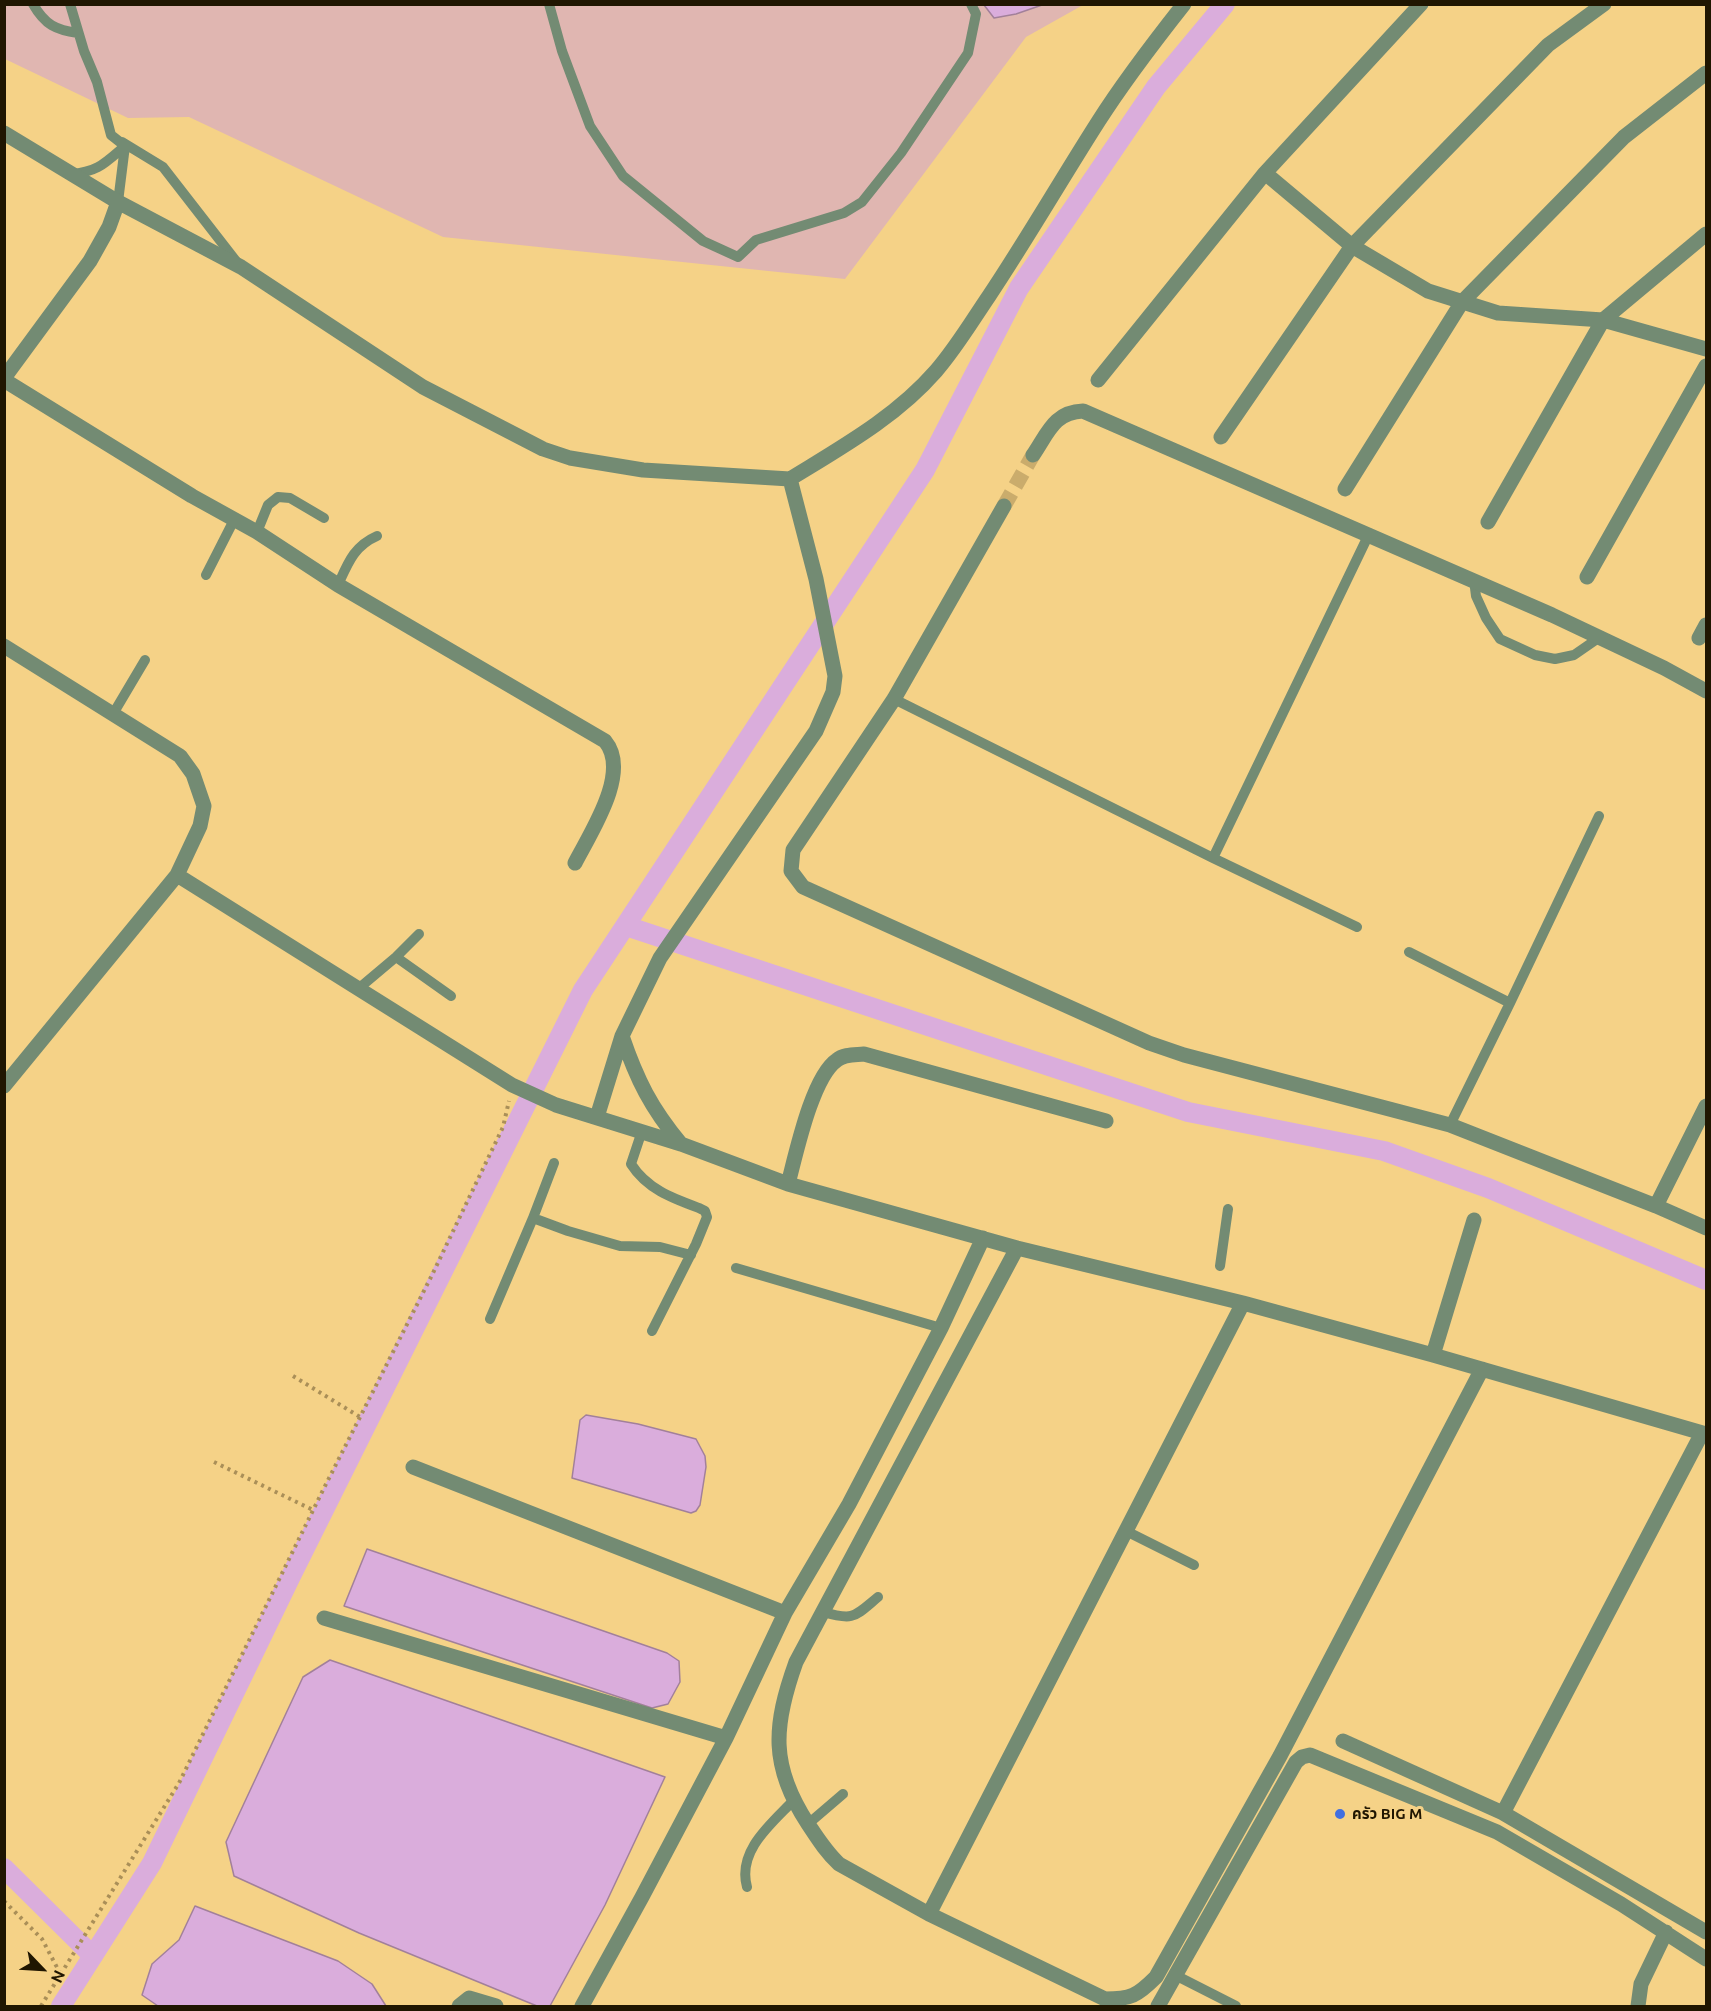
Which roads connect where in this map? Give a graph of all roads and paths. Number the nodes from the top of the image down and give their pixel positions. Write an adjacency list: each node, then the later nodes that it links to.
1 (33, 4): 8 (lane)
2 (70, 4): 8 (lane)
3 (549, 4): 4 (lane)
4 (971, 4)
5 (1184, 4): 27 (street)
6 (1421, 4): 14 (street)
7 (1604, 4): 17 (street)
8 (78, 33): 11 (lane)
9 (1707, 73): 19 (street)
10 (4, 133): 13 (street)
11 (111, 135): 12 (lane); 18 (lane)
12 (124, 146): 13 (lane); 15 (lane)
13 (71, 174): 15 (street)
14 (1265, 174): 17 (street); 24 (street)
15 (118, 202): 18 (street); 23 (street)
16 (1707, 234): 20 (street)
17 (1352, 246): 19 (street); 25 (street)
18 (241, 267): 27 (street)
19 (1462, 302): 20 (street); 28 (street)
20 (1603, 320): 21 (street); 32 (street)
21 (1707, 349)
22 (1707, 366): 37 (street)
23 (4, 379): 31 (street)
24 (1098, 380)
25 (1221, 437)
26 (1033, 455): 34 (street)
27 (790, 479): 57 (street)
28 (1345, 489)
29 (1004, 506): 44 (street)
30 (324, 518): 33 (lane)
31 (234, 520): 33 (street); 36 (lane)
32 (1488, 522)
33 (257, 532): 39 (street)
34 (1369, 534): 38 (street); 47 (lane)
35 (377, 537): 39 (lane)
36 (206, 575)
37 (1587, 577)
38 (1474, 580): 40 (street); 40 (lane)
39 (338, 585): 48 (street)
40 (1600, 637): 43 (street)
41 (4, 646): 45 (street)
42 (145, 660): 45 (lane)
43 (1707, 691)
44 (894, 699): 47 (lane); 63 (street)
45 (113, 714): 49 (street)
46 (1599, 816): 56 (lane)
47 (1213, 858): 50 (lane)
48 (576, 863)
49 (177, 875): 54 (street); 59 (street)
50 (1357, 927)
51 (419, 934): 53 (lane)
52 (1409, 952): 56 (lane)
53 (396, 957): 54 (lane); 55 (lane)
54 (358, 988): 58 (street)
55 (451, 996)
56 (1510, 1003): 63 (lane)
57 (622, 1036): 61 (street); 65 (street)
58 (512, 1085): 61 (street); 85 (path)
59 (4, 1086)
60 (1707, 1106): 68 (street)
61 (597, 1117): 64 (street)
62 (1106, 1121): 67 (street)
63 (1450, 1125): 68 (street)
64 (642, 1131): 65 (street); 75 (lane)
65 (681, 1144): 67 (street)
66 (554, 1163): 70 (lane)
67 (788, 1184): 73 (street)
68 (1656, 1206): 72 (street)
69 (1228, 1209): 76 (lane)
70 (533, 1218): 75 (lane); 79 (lane)
71 (1474, 1220): 82 (street)
72 (1707, 1228)
73 (983, 1238): 74 (street); 80 (street)
74 (1017, 1248): 78 (street); 93 (street)
75 (691, 1255): 81 (lane)
76 (1220, 1266)
77 (736, 1268): 80 (lane)
78 (1243, 1303): 82 (street); 90 (street)
79 (490, 1319)
80 (941, 1328): 94 (street)
81 (652, 1331)
82 (1434, 1355): 83 (street)
83 (1482, 1369): 86 (street); 104 (street)
84 (293, 1376): 85 (path)
85 (360, 1418): 89 (path)
86 (1704, 1433): 100 (street)
87 (214, 1462): 89 (path)
88 (413, 1467): 94 (street)
89 (313, 1510): 108 (path)
90 (1126, 1531): 91 (lane); 104 (street)
91 (1194, 1565)
92 (878, 1596): 93 (lane)
93 (823, 1612): 99 (street)
94 (785, 1613): 96 (street)
95 (324, 1618): 96 (street)
96 (726, 1738): 113 (street)
97 (1343, 1741): 100 (street)
98 (843, 1794): 101 (lane)
99 (793, 1801): 101 (street); 102 (lane)
100 (1503, 1813): 106 (street)
101 (808, 1824): 104 (street)
102 (747, 1887)
103 (4, 1901): 108 (path)
104 (929, 1914)
105 (1665, 1932): 107 (street); 109 (street); 116 (street)
106 (1707, 1932)
107 (1707, 1959)
108 (61, 1975): 110 (path)
109 (1175, 1975): 114 (street); 115 (lane)
110 (41, 2007)
111 (459, 2007): 112 (street)
112 (496, 2007)
113 (582, 2007)
114 (1158, 2007)
115 (1236, 2007)
116 (1638, 2007)

